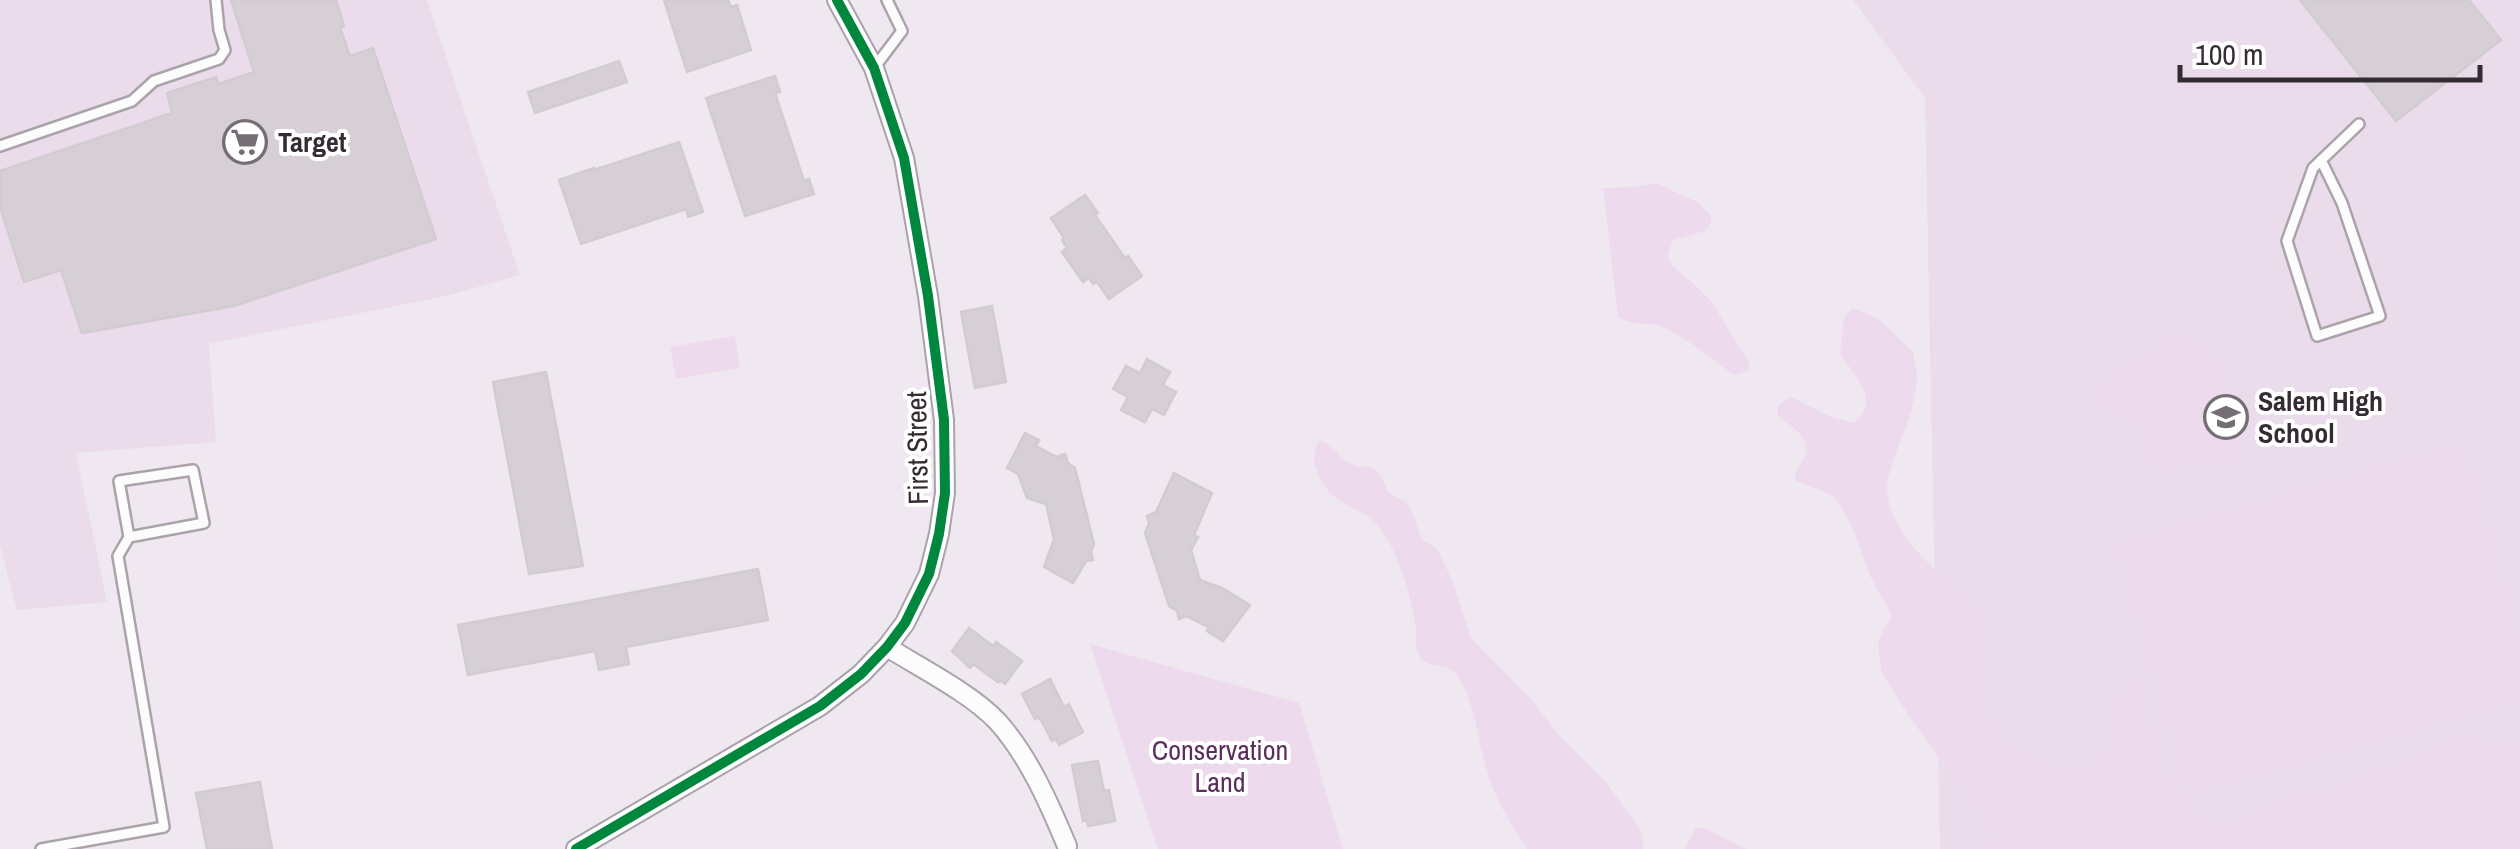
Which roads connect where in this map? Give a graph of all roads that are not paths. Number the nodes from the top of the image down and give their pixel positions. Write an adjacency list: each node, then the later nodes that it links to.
1 (216, 0): 6 (lane)
2 (838, 0): 4 (street, First Street)
3 (887, 0): 4 (lane)
4 (874, 68): 9 (street, First Street)
5 (2359, 124): 7 (lane)
6 (0, 146)
7 (2322, 160): 7 (lane)
8 (129, 537): 8 (lane); 11 (lane)
9 (887, 648): 10 (street); 12 (street, First Street)
10 (1067, 846)
11 (41, 849)
12 (576, 849)

